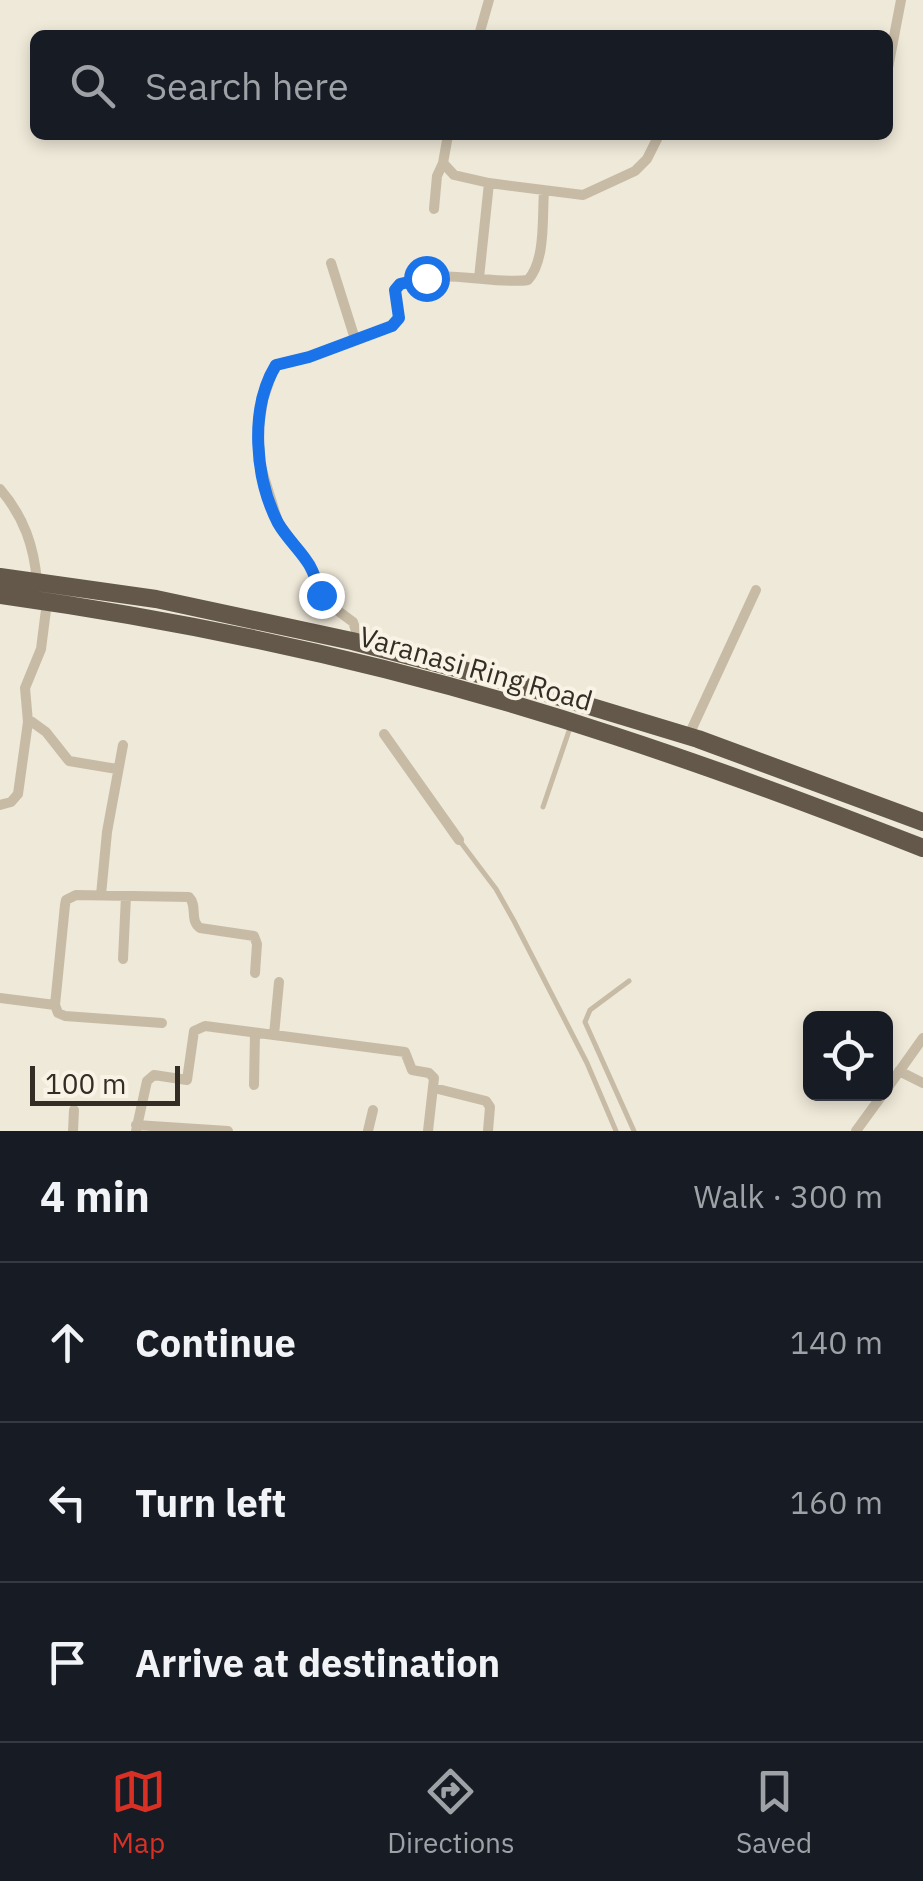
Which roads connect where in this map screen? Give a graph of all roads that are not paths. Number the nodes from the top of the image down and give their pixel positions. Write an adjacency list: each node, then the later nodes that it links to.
1 (489, 0): 3 (street)
2 (900, 0): 4 (street)
3 (480, 30)
4 (893, 40)
5 (447, 140): 7 (street)
6 (657, 140): 9 (street)
7 (443, 163): 8 (street); 10 (street)
8 (489, 183): 9 (street); 12 (street)
9 (544, 192): 12 (street)
10 (434, 209)
11 (331, 263): 13 (street)
12 (478, 278): 13 (street)
13 (354, 339): 20 (street)
14 (0, 489): 16 (street)
15 (0, 576): 16 (highway, Varanasi Ring Road)
16 (37, 582): 20 (highway, Varanasi Ring Road)
17 (756, 590): 24 (street)
18 (0, 596): 19 (highway, Varanasi Ring Road)
19 (47, 602): 21 (street); 22 (highway, Varanasi Ring Road)
20 (360, 642): 24 (highway, Varanasi Ring Road)
21 (28, 718): 26 (street); 27 (street)
22 (572, 723): 28 (lane); 31 (highway, Varanasi Ring Road)
23 (384, 734): 30 (street)
24 (688, 737): 29 (highway, Varanasi Ring Road)
25 (123, 745): 26 (street)
26 (117, 768): 32 (street)
27 (0, 804)
28 (544, 807)
29 (919, 819)
30 (459, 840): 58 (lane)
31 (923, 848)
32 (101, 896): 33 (street); 39 (street)
33 (126, 896): 34 (street); 35 (street)
34 (123, 959)
35 (255, 973)
36 (629, 981): 59 (lane)
37 (279, 982): 42 (street)
38 (0, 998): 39 (street)
39 (55, 1005): 40 (street)
40 (162, 1023)
41 (254, 1032): 42 (street); 47 (street); 52 (street)
42 (274, 1035): 48 (street)
43 (923, 1038): 44 (street)
44 (900, 1071): 45 (street); 46 (street)
45 (893, 1080)
46 (923, 1084)
47 (254, 1085)
48 (434, 1088): 56 (street); 57 (street)
49 (878, 1101): 60 (street)
50 (74, 1110): 53 (street)
51 (372, 1110): 55 (street)
52 (136, 1128): 54 (street)
53 (73, 1131)
54 (228, 1131)
55 (368, 1131)
56 (428, 1131)
57 (488, 1131)
58 (616, 1131)
59 (634, 1131)
60 (856, 1131)

